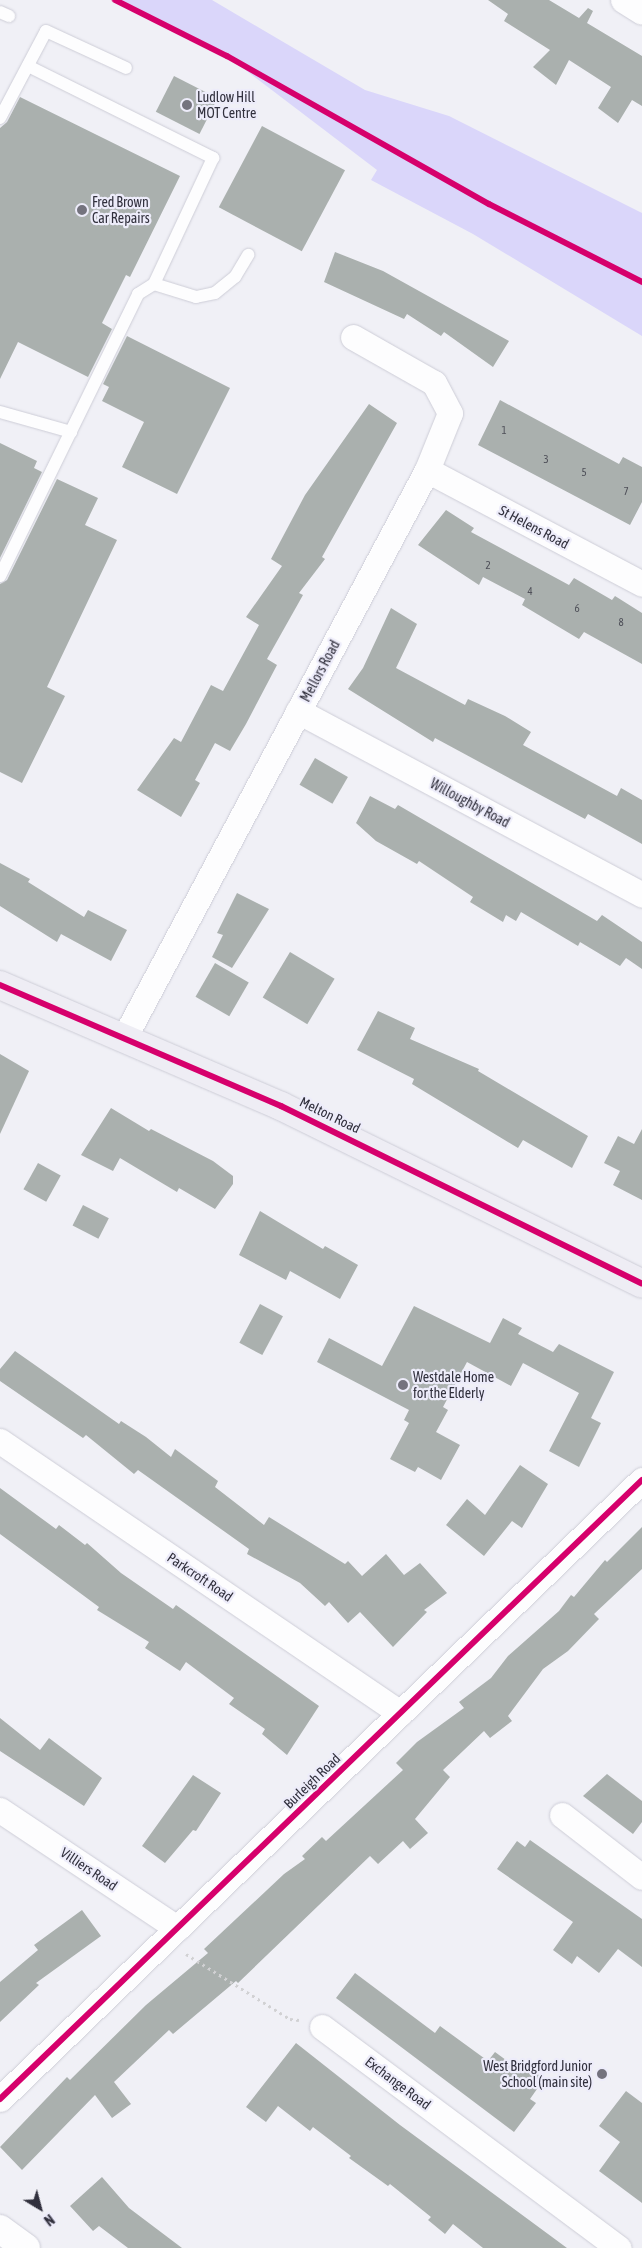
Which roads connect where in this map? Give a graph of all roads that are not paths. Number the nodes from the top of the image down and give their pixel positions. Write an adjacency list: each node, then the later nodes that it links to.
1 (624, 0): 2 (street)
2 (642, 12)
3 (28, 66): 4 (lane); 5 (lane); 7 (lane)
4 (126, 68)
5 (0, 118)
6 (248, 255): 7 (lane)
7 (154, 284): 10 (lane)
8 (353, 338): 11 (street, Mellors Road)
9 (0, 412): 10 (lane)
10 (71, 432): 12 (lane)
11 (427, 470): 13 (street, St Helens Road); 14 (street, Mellors Road)
12 (0, 576)
13 (642, 584)
14 (298, 711): 15 (street, Willoughby Road); 17 (street, Mellors Road)
15 (642, 895)
16 (0, 985): 17 (main road, Melton Road)
17 (124, 1038): 18 (main road, Melton Road)
18 (642, 1284)
19 (0, 1441): 21 (street, Parkcroft Road)
20 (642, 1480): 21 (street, Burleigh Road)
21 (400, 1713): 25 (street, Burleigh Road)
22 (0, 1810): 25 (street, Villiers Road)
23 (562, 1815): 24 (street)
24 (642, 1877)
25 (172, 1933): 27 (street, Burleigh Road)
26 (322, 2027): 30 (street, Exchange Road)
27 (0, 2098)
28 (0, 2228): 29 (street)
29 (26, 2248)
30 (619, 2248)

